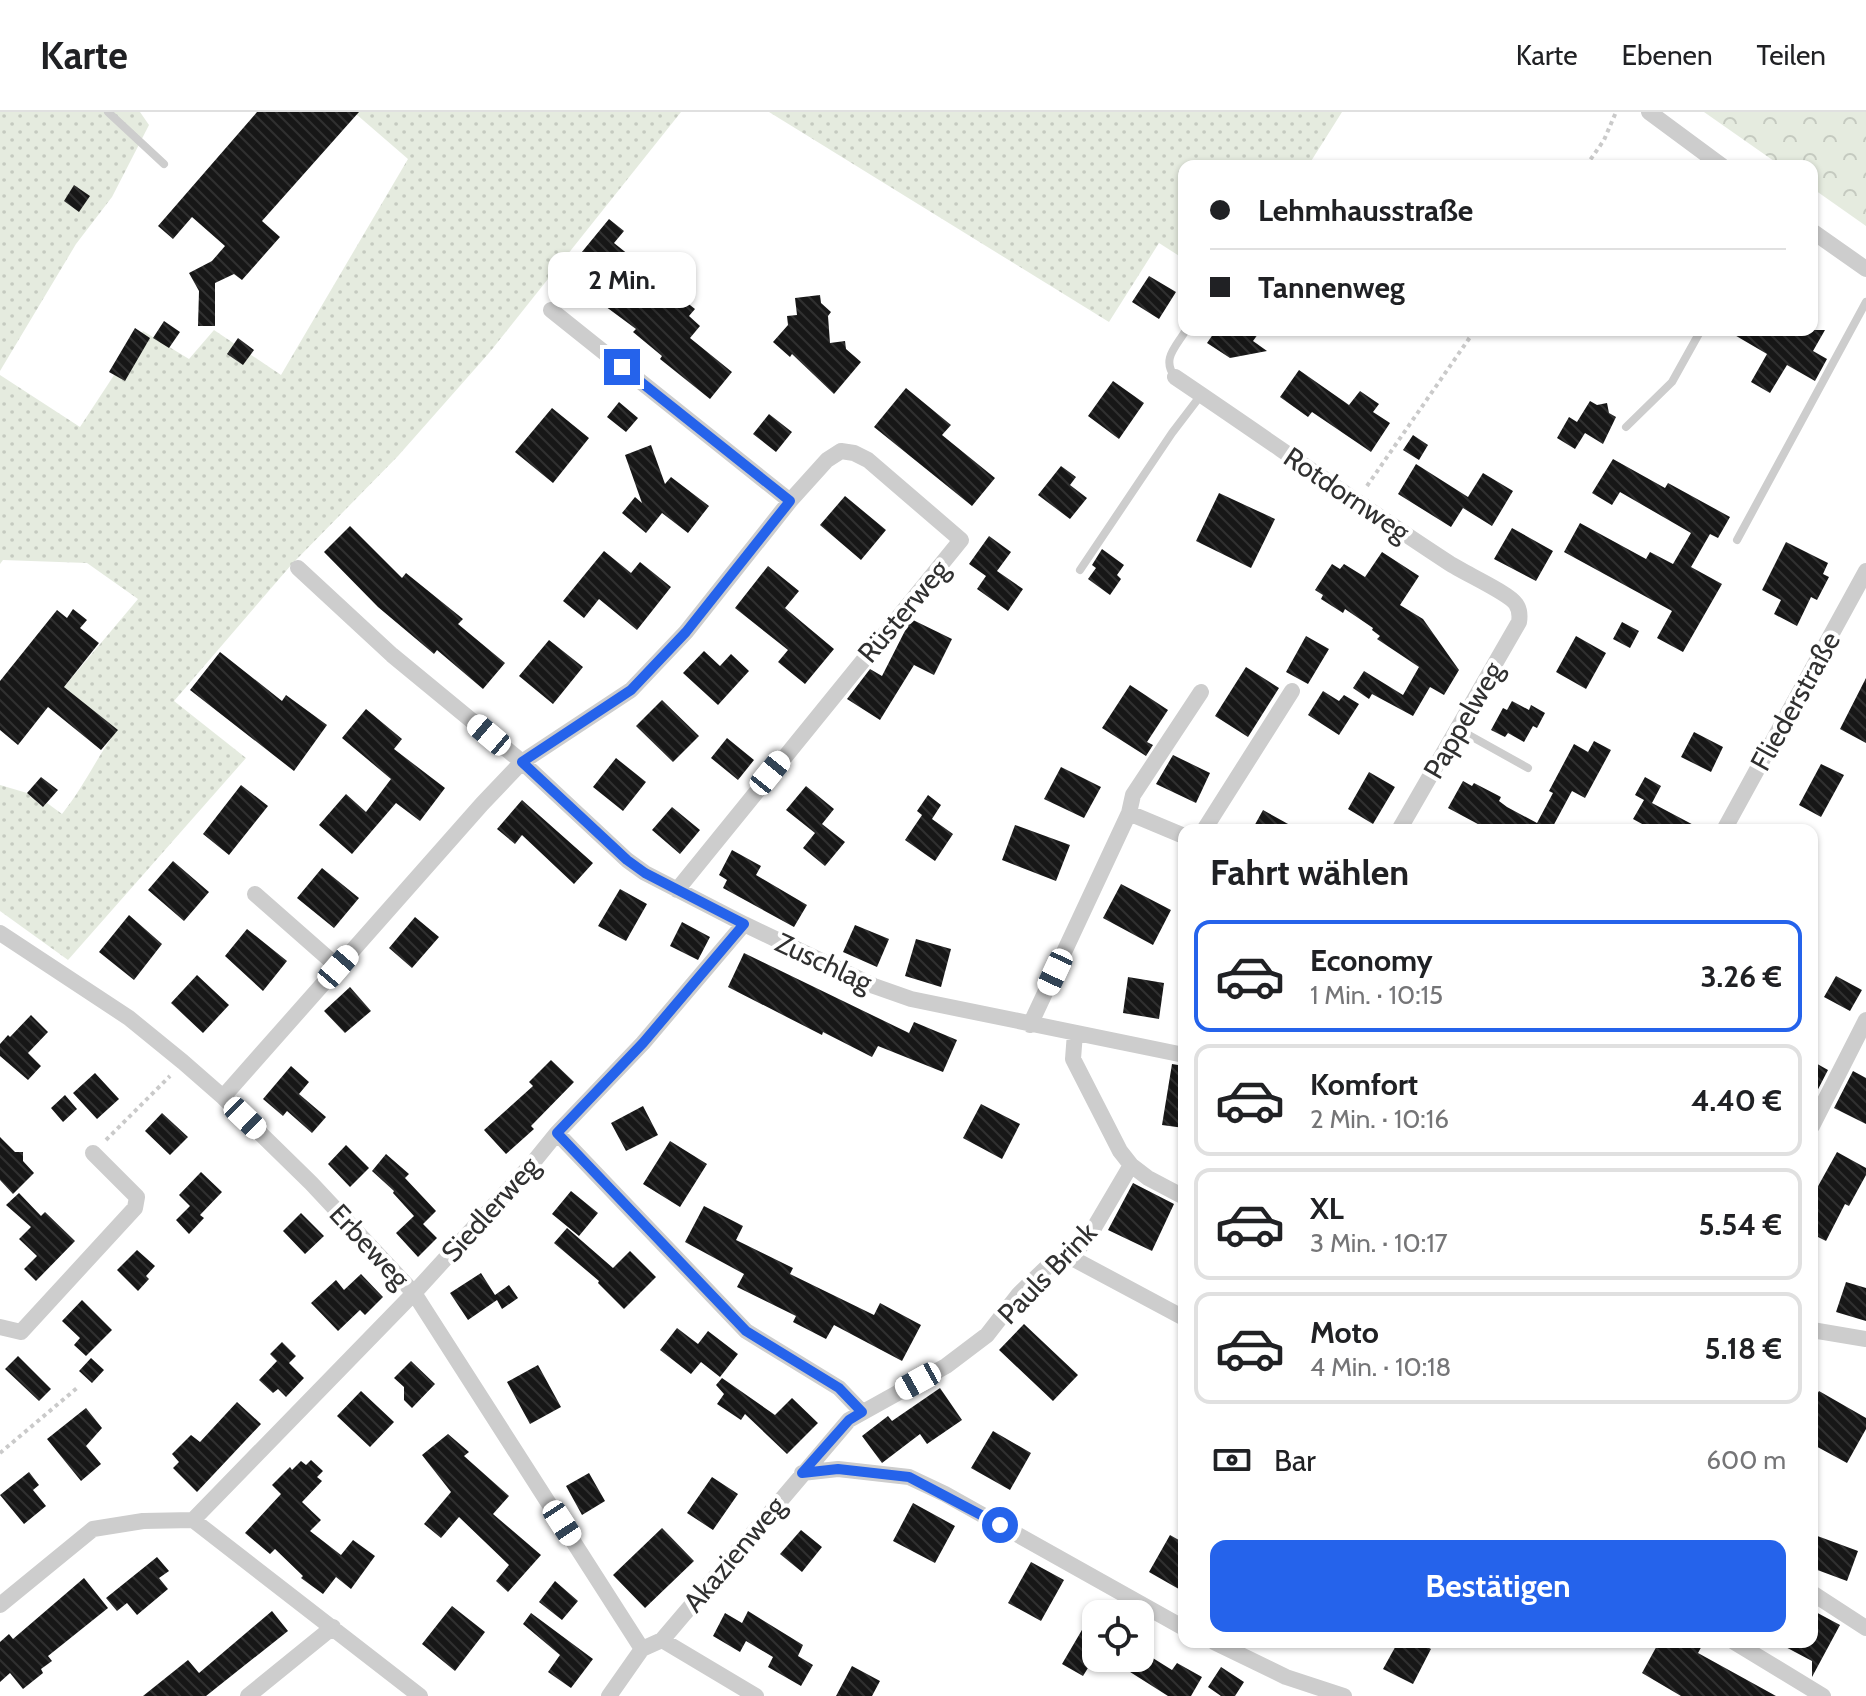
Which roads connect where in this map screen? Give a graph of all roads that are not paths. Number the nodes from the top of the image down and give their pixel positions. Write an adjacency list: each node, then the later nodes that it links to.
1 (108, 112): 4 (lane)
2 (1649, 112): 3 (street)
3 (1714, 160)
4 (164, 164)
5 (1818, 235): 6 (street)
6 (1866, 269)
7 (1866, 302): 15 (lane)
8 (551, 310): 14 (street)
9 (1182, 336): 11 (lane)
10 (1698, 336): 13 (lane)
11 (1175, 377): 12 (street, Rotdornweg)
12 (1201, 395): 17 (lane); 19 (street, Rotdornweg)
13 (1626, 427)
14 (790, 501): 23 (street, Rüsterweg); 30 (street, Rüsterweg)
15 (1737, 540)
16 (298, 568): 23 (street, Zuschlag)
17 (1080, 570)
18 (1866, 571): 28 (street, Fliederstraße)
19 (1518, 608): 22 (street, Pappelweg)
20 (1292, 691): 26 (street)
21 (1201, 692): 25 (street)
22 (1457, 728): 24 (lane); 27 (street, Pappelweg)
23 (522, 762): 30 (street, Zuschlag); 34 (street, Rüsterweg)
24 (1528, 768)
25 (1129, 813): 29 (street); 36 (street)
26 (1208, 824)
27 (1402, 824)
28 (1727, 824)
29 (1178, 833)
30 (677, 890): 32 (street, Zuschlag)
31 (255, 894): 34 (street)
32 (744, 924): 36 (street, Zuschlag); 41 (street, Siedlerweg)
33 (0, 933): 39 (street, Erbeweg)
34 (338, 967): 39 (street, Rüsterweg)
35 (1866, 1020): 40 (street)
36 (1030, 1025): 37 (street, Zuschlag)
37 (1075, 1033): 38 (street, Zuschlag); 43 (street)
38 (1178, 1054)
39 (223, 1097): 46 (street, Erbeweg)
40 (1818, 1114)
41 (557, 1133): 46 (street, Siedlerweg); 51 (street)
42 (93, 1153): 48 (street)
43 (1131, 1165): 44 (street); 45 (street, Pauls Brink)
44 (1178, 1194)
45 (1070, 1257): 47 (street); 51 (street, Pauls Brink)
46 (414, 1293): 53 (street, Siedlerweg); 62 (street, Erbeweg)
47 (1178, 1315)
48 (0, 1327)
49 (1818, 1331): 50 (street)
50 (1866, 1339)
51 (862, 1412): 52 (street, Akazienweg)
52 (802, 1473): 56 (street); 59 (street, Akazienweg)
53 (193, 1520): 55 (street); 57 (street)
54 (1818, 1597): 58 (street)
55 (0, 1605)
56 (1178, 1625)
57 (333, 1627): 63 (street); 64 (street)
58 (1866, 1628)
59 (662, 1640): 62 (street, Akazienweg); 66 (street)
60 (1226, 1648): 67 (street)
61 (1744, 1648): 68 (street)
62 (642, 1649): 65 (street)
63 (248, 1696)
64 (420, 1696)
65 (609, 1696)
66 (756, 1696)
67 (1344, 1696)
68 (1823, 1696)

